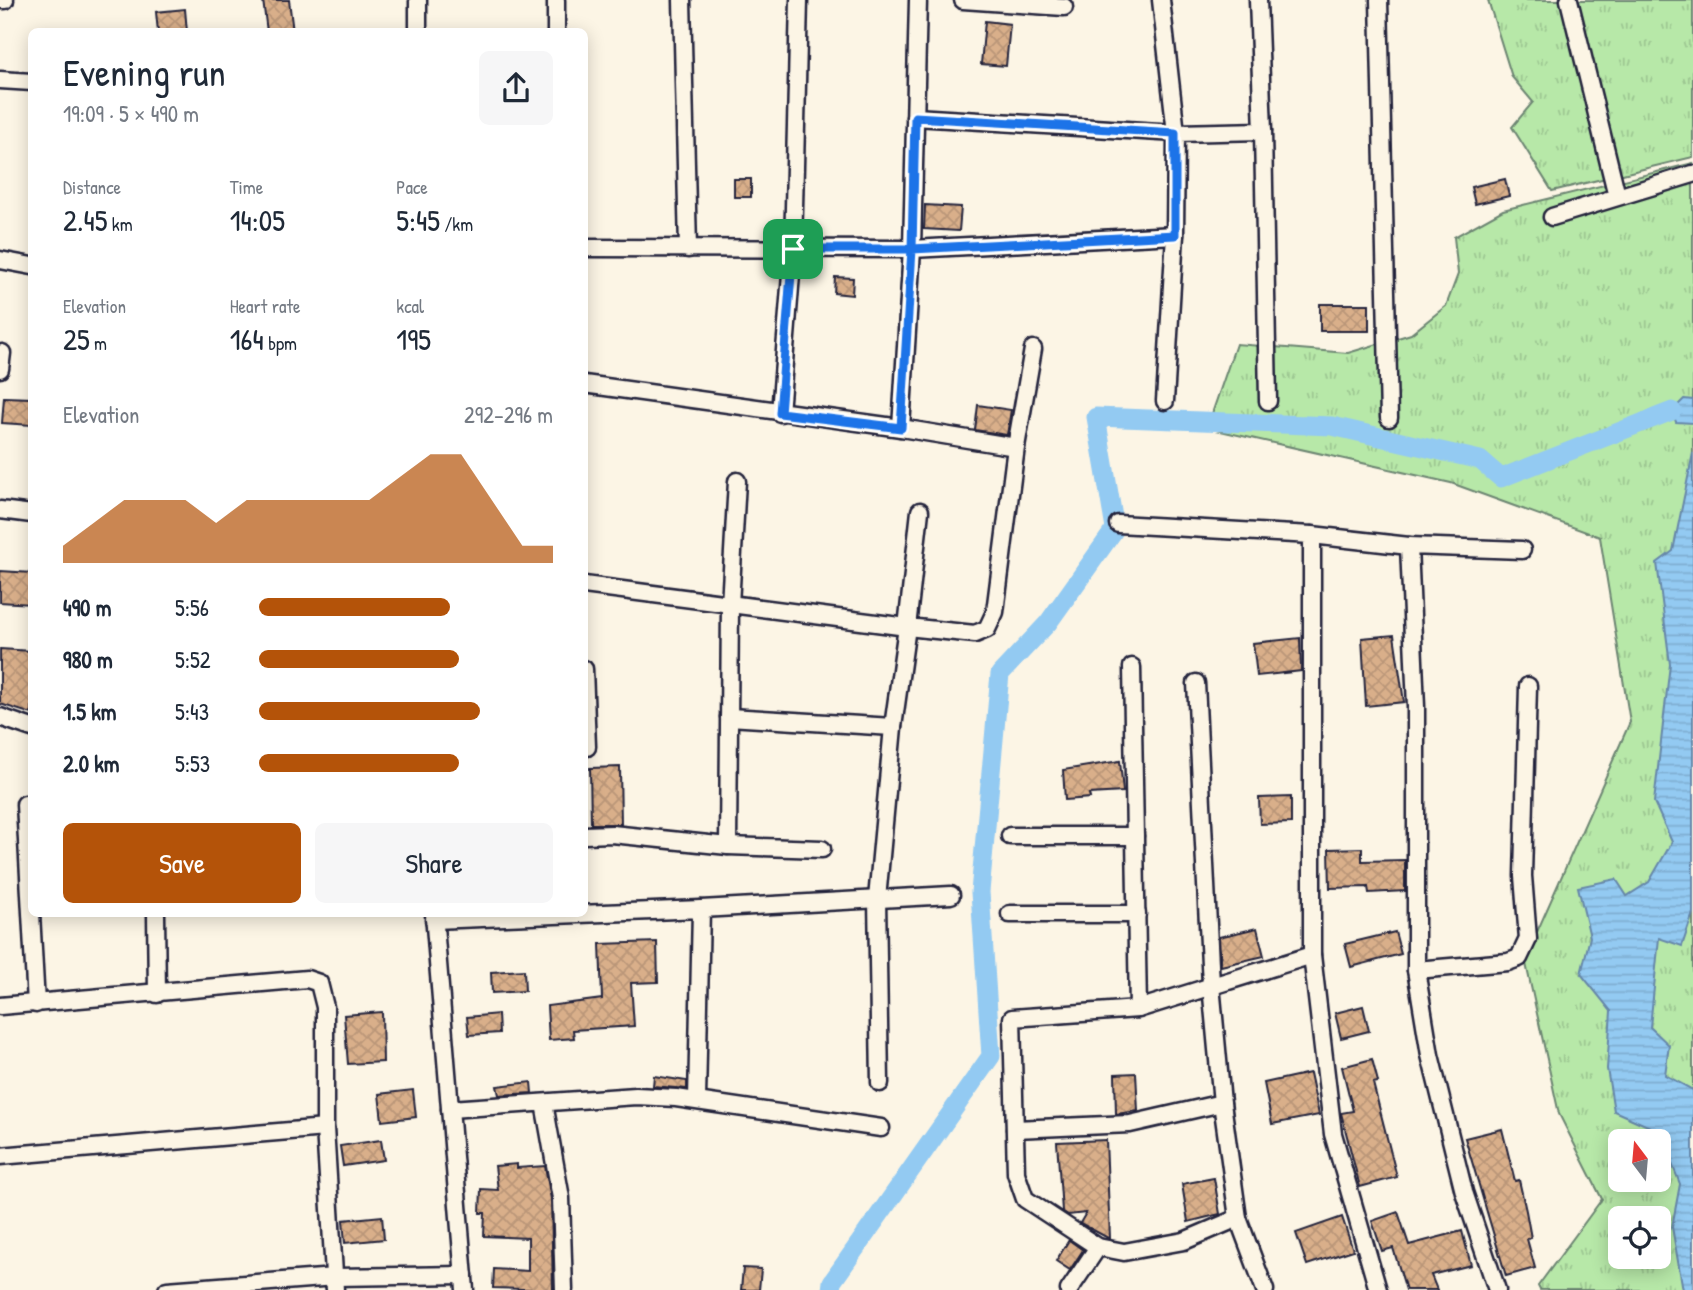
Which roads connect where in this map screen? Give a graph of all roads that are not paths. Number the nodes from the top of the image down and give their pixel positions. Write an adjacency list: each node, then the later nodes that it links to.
1 (418, 0): 12 (street)
2 (556, 0): 13 (street)
3 (682, 0): 24 (street)
4 (799, 0): 25 (street)
5 (918, 0): 16 (street)
6 (963, 0): 11 (street)
7 (1161, 0): 18 (street)
8 (1258, 0): 17 (street)
9 (1379, 0): 34 (street)
10 (1569, 0): 20 (street)
11 (1064, 7)
12 (418, 28)
13 (556, 28)
14 (0, 80): 15 (street)
15 (28, 82)
16 (915, 117): 18 (street); 26 (street)
17 (1263, 131): 18 (street); 32 (street)
18 (1175, 133): 22 (street)
19 (1693, 174): 20 (street)
20 (1617, 196): 21 (street)
21 (1552, 217)
22 (1175, 235): 26 (street); 31 (street)
23 (588, 248): 24 (street)
24 (688, 248): 25 (street)
25 (793, 249): 26 (street); 33 (street)
26 (912, 249): 35 (street)
27 (0, 261): 28 (street)
28 (28, 265)
29 (1033, 349): 36 (street)
30 (588, 385): 33 (street)
31 (1165, 401)
32 (1268, 401)
33 (780, 413): 35 (street)
34 (1389, 418)
35 (901, 428): 36 (street)
36 (1016, 447): 47 (street)
37 (737, 481): 46 (street)
38 (0, 510): 40 (street)
39 (920, 510): 47 (street)
40 (28, 514)
41 (1118, 524): 42 (street)
42 (1312, 535): 43 (street); 71 (street)
43 (1409, 545): 44 (street); 72 (street)
44 (1522, 550)
45 (588, 586): 46 (street)
46 (730, 605): 47 (street); 52 (street)
47 (907, 626): 54 (street)
48 (1132, 667): 58 (street)
49 (1196, 682): 73 (street)
50 (1528, 686): 72 (street)
51 (0, 717): 53 (street)
52 (729, 717): 54 (street); 59 (street)
53 (28, 727)
54 (893, 727): 63 (street)
55 (25, 804): 61 (street)
56 (588, 835): 59 (street)
57 (1010, 836): 58 (street)
58 (1135, 836): 67 (street)
59 (728, 846): 60 (street)
60 (822, 849)
61 (28, 859)
62 (951, 895): 63 (street)
63 (877, 899): 64 (street); 78 (street)
64 (701, 909): 65 (street); 79 (street)
65 (588, 912)
66 (1010, 914): 67 (street)
67 (1137, 914): 77 (street)
68 (31, 917): 75 (street)
69 (156, 917): 74 (street)
70 (434, 917): 82 (street)
71 (1312, 955): 73 (street); 95 (street)
72 (1416, 970): 96 (street)
73 (1211, 985): 77 (street); 81 (street)
74 (157, 994): 75 (street); 83 (street)
75 (36, 1004): 76 (street)
76 (0, 1006)
77 (1139, 1009): 85 (street)
78 (880, 1083)
79 (696, 1100): 80 (street); 84 (street)
80 (544, 1103): 82 (street); 92 (street)
81 (1222, 1103): 85 (street); 87 (street)
82 (450, 1109): 89 (street)
83 (325, 1128): 86 (street); 90 (street)
84 (881, 1128)
85 (1015, 1129): 88 (street)
86 (0, 1156)
87 (1238, 1217): 88 (street); 94 (street)
88 (1098, 1247): 93 (street)
89 (465, 1283): 90 (street)
90 (335, 1284): 91 (street)
91 (167, 1290)
92 (564, 1290)
93 (1069, 1290)
94 (1265, 1290)
95 (1378, 1290)
96 (1497, 1290)

